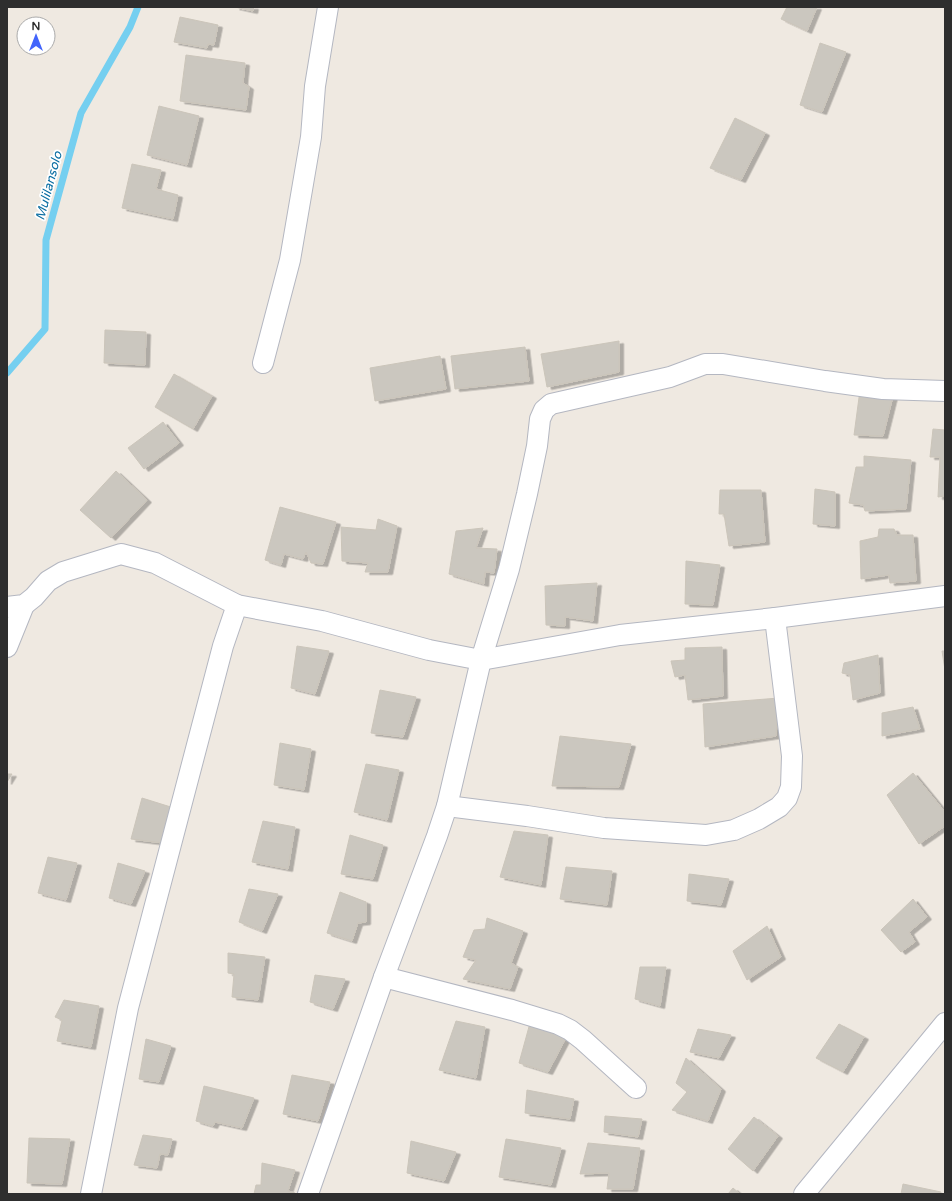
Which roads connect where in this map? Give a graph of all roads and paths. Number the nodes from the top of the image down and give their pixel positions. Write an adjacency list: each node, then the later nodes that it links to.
1 (328, 7): 2 (street)
2 (263, 363)
3 (945, 391): 9 (street)
4 (945, 596): 7 (street)
5 (237, 605): 6 (street); 9 (street); 14 (street)
6 (15, 606): 8 (street)
7 (775, 618): 9 (street); 10 (street)
8 (7, 647)
9 (481, 660): 10 (street)
10 (446, 806): 11 (street)
11 (384, 977): 13 (street); 15 (street)
12 (945, 1023): 16 (street)
13 (636, 1088)
14 (91, 1194)
15 (308, 1194)
16 (804, 1194)

